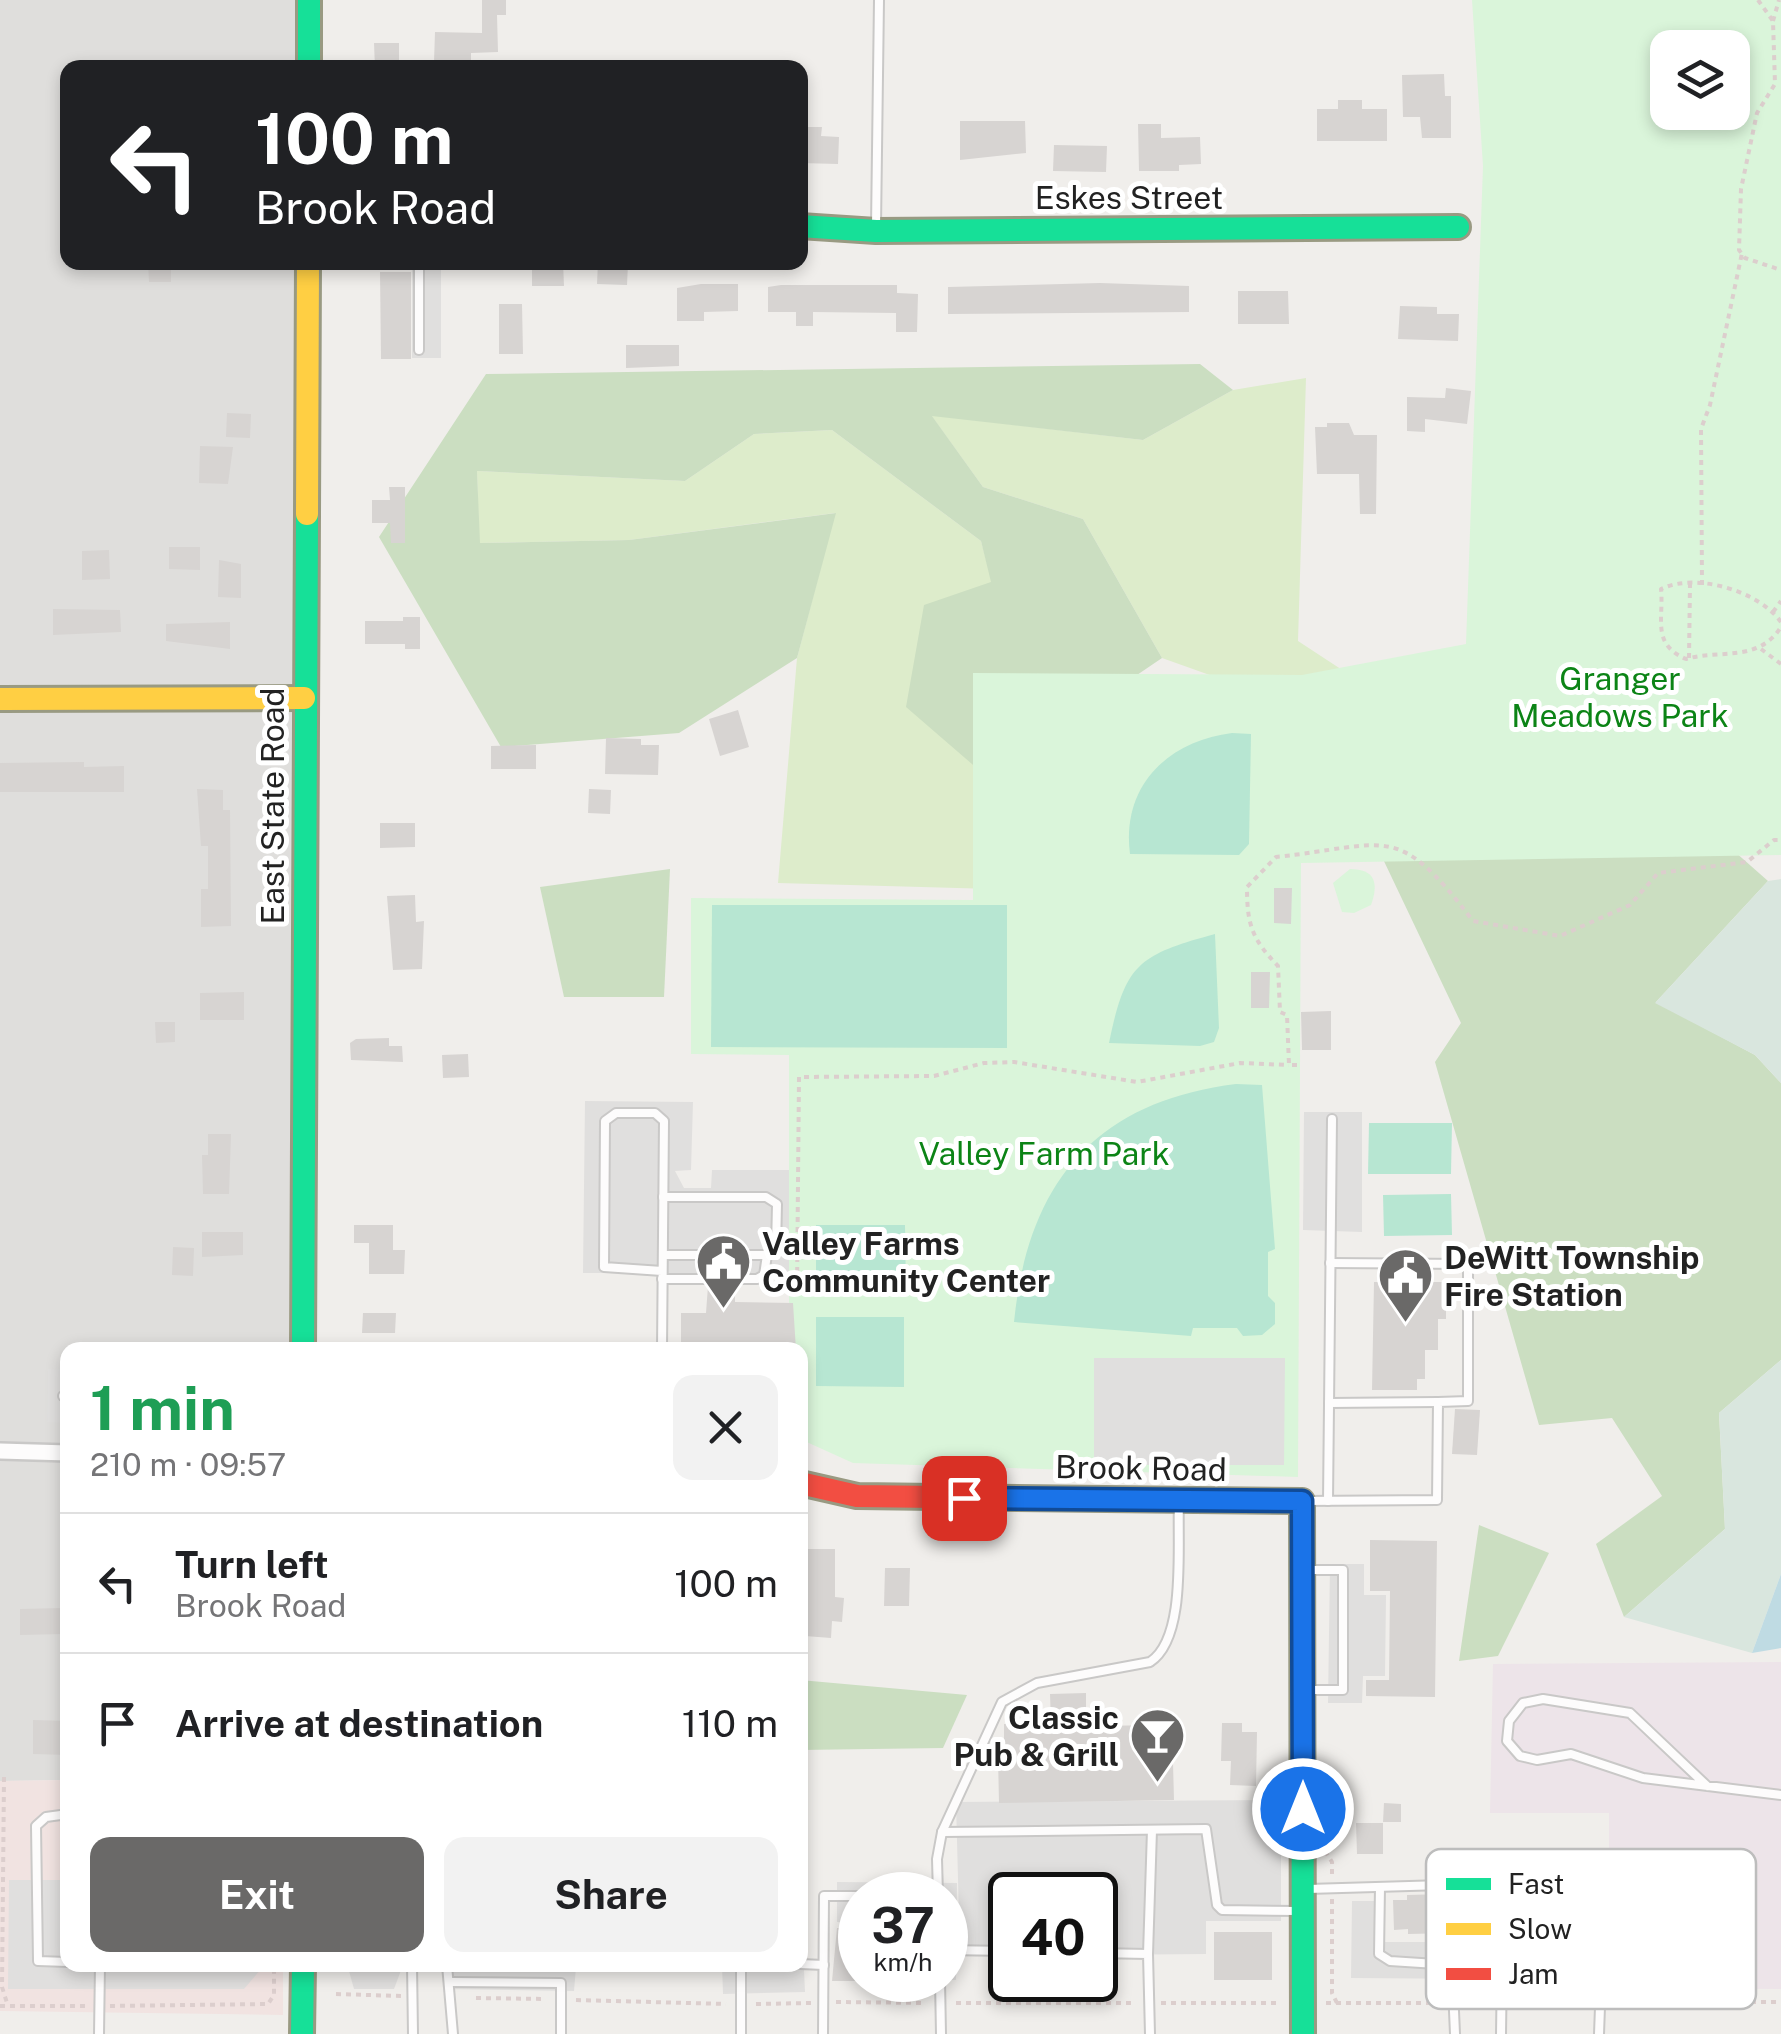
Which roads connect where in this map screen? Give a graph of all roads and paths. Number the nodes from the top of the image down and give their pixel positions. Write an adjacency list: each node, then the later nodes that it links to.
1 (309, 0): 6 (street)
2 (878, 0): 9 (lane)
3 (1758, 0): 5 (path)
4 (1779, 0): 5 (path)
5 (1774, 21): 10 (path)
6 (309, 60)
7 (808, 226): 9 (street, Eskes Street)
8 (1458, 228): 9 (street, Eskes Street)
9 (876, 230)
10 (1742, 253): 13 (path); 16 (path)
11 (308, 270): 23 (street, East State Road)
12 (418, 270): 14 (lane)
13 (1781, 270)
14 (419, 350)
15 (1690, 584): 16 (path); 21 (path); 21 (path)
16 (1702, 585): 18 (path)
17 (1781, 601): 18 (path)
18 (1774, 612): 19 (path)
19 (1781, 625): 20 (path)
20 (1760, 648): 21 (path); 22 (path)
21 (1689, 658)
22 (1781, 664)
23 (304, 698): 24 (street); 35 (street, East State Road)
24 (0, 699)
25 (1781, 840): 26 (path)
26 (1290, 1065): 27 (path); 28 (path)
27 (1297, 1065)
28 (799, 1077)
29 (1332, 1119): 33 (lane)
30 (663, 1197): 31 (lane); 32 (lane); 34 (lane)
31 (663, 1255): 32 (lane); 34 (lane)
32 (767, 1255): 34 (lane)
33 (1330, 1263): 37 (lane); 38 (lane)
34 (662, 1275): 36 (lane)
35 (303, 1342)
36 (662, 1342)
37 (1438, 1402): 38 (lane); 42 (lane)
38 (1329, 1403): 42 (lane)
39 (0, 1451): 40 (street)
40 (60, 1452)
41 (808, 1486): 44 (street, Brook Road)
42 (1328, 1500): 43 (lane)
43 (1302, 1501): 44 (street, Brook Road); 45 (street)
44 (1179, 1502): 52 (lane)
45 (1302, 1570): 46 (street); 46 (lane)
46 (1302, 1690): 57 (street)
47 (4, 1777): 84 (path)
48 (1708, 1786): 48 (lane); 49 (lane)
49 (1781, 1795)
50 (60, 1815): 60 (lane)
51 (1152, 1830): 52 (lane); 57 (lane); 59 (lane)
52 (942, 1832): 53 (lane)
53 (937, 1872)
54 (1426, 1886): 55 (lane)
55 (1380, 1887): 57 (lane); 61 (lane)
56 (838, 1896): 63 (lane)
57 (1303, 1900): 80 (street)
58 (1118, 1953): 59 (lane)
59 (1148, 1954): 79 (lane)
60 (60, 1962)
61 (1426, 1963)
62 (808, 1964): 63 (lane)
63 (824, 1965): 76 (lane)
64 (100, 1972): 85 (lane)
65 (274, 1972): 85 (path)
66 (303, 1972): 87 (street)
67 (410, 1972): 72 (lane)
68 (449, 1972): 70 (lane)
69 (741, 1972): 82 (lane)
70 (451, 1982): 73 (lane); 74 (lane)
71 (336, 1994): 72 (path)
72 (412, 1996): 88 (lane)
73 (452, 1997): 74 (path); 89 (lane)
74 (561, 2000): 82 (path); 90 (lane)
75 (1756, 2001): 77 (path)
76 (823, 2002): 78 (path); 82 (path); 92 (lane)
77 (1781, 2002)
78 (940, 2003): 79 (path); 93 (lane)
79 (1148, 2003): 80 (path); 94 (lane)
80 (1303, 2003): 81 (path); 95 (street)
81 (1426, 2003)
82 (740, 2004): 91 (lane)
83 (0, 2006): 84 (path)
84 (8, 2006): 85 (path)
85 (99, 2006): 86 (lane)
86 (99, 2034)
87 (302, 2034)
88 (413, 2034)
89 (453, 2034)
90 (561, 2034)
91 (741, 2034)
92 (823, 2034)
93 (942, 2034)
94 (1150, 2034)
95 (1303, 2034)

